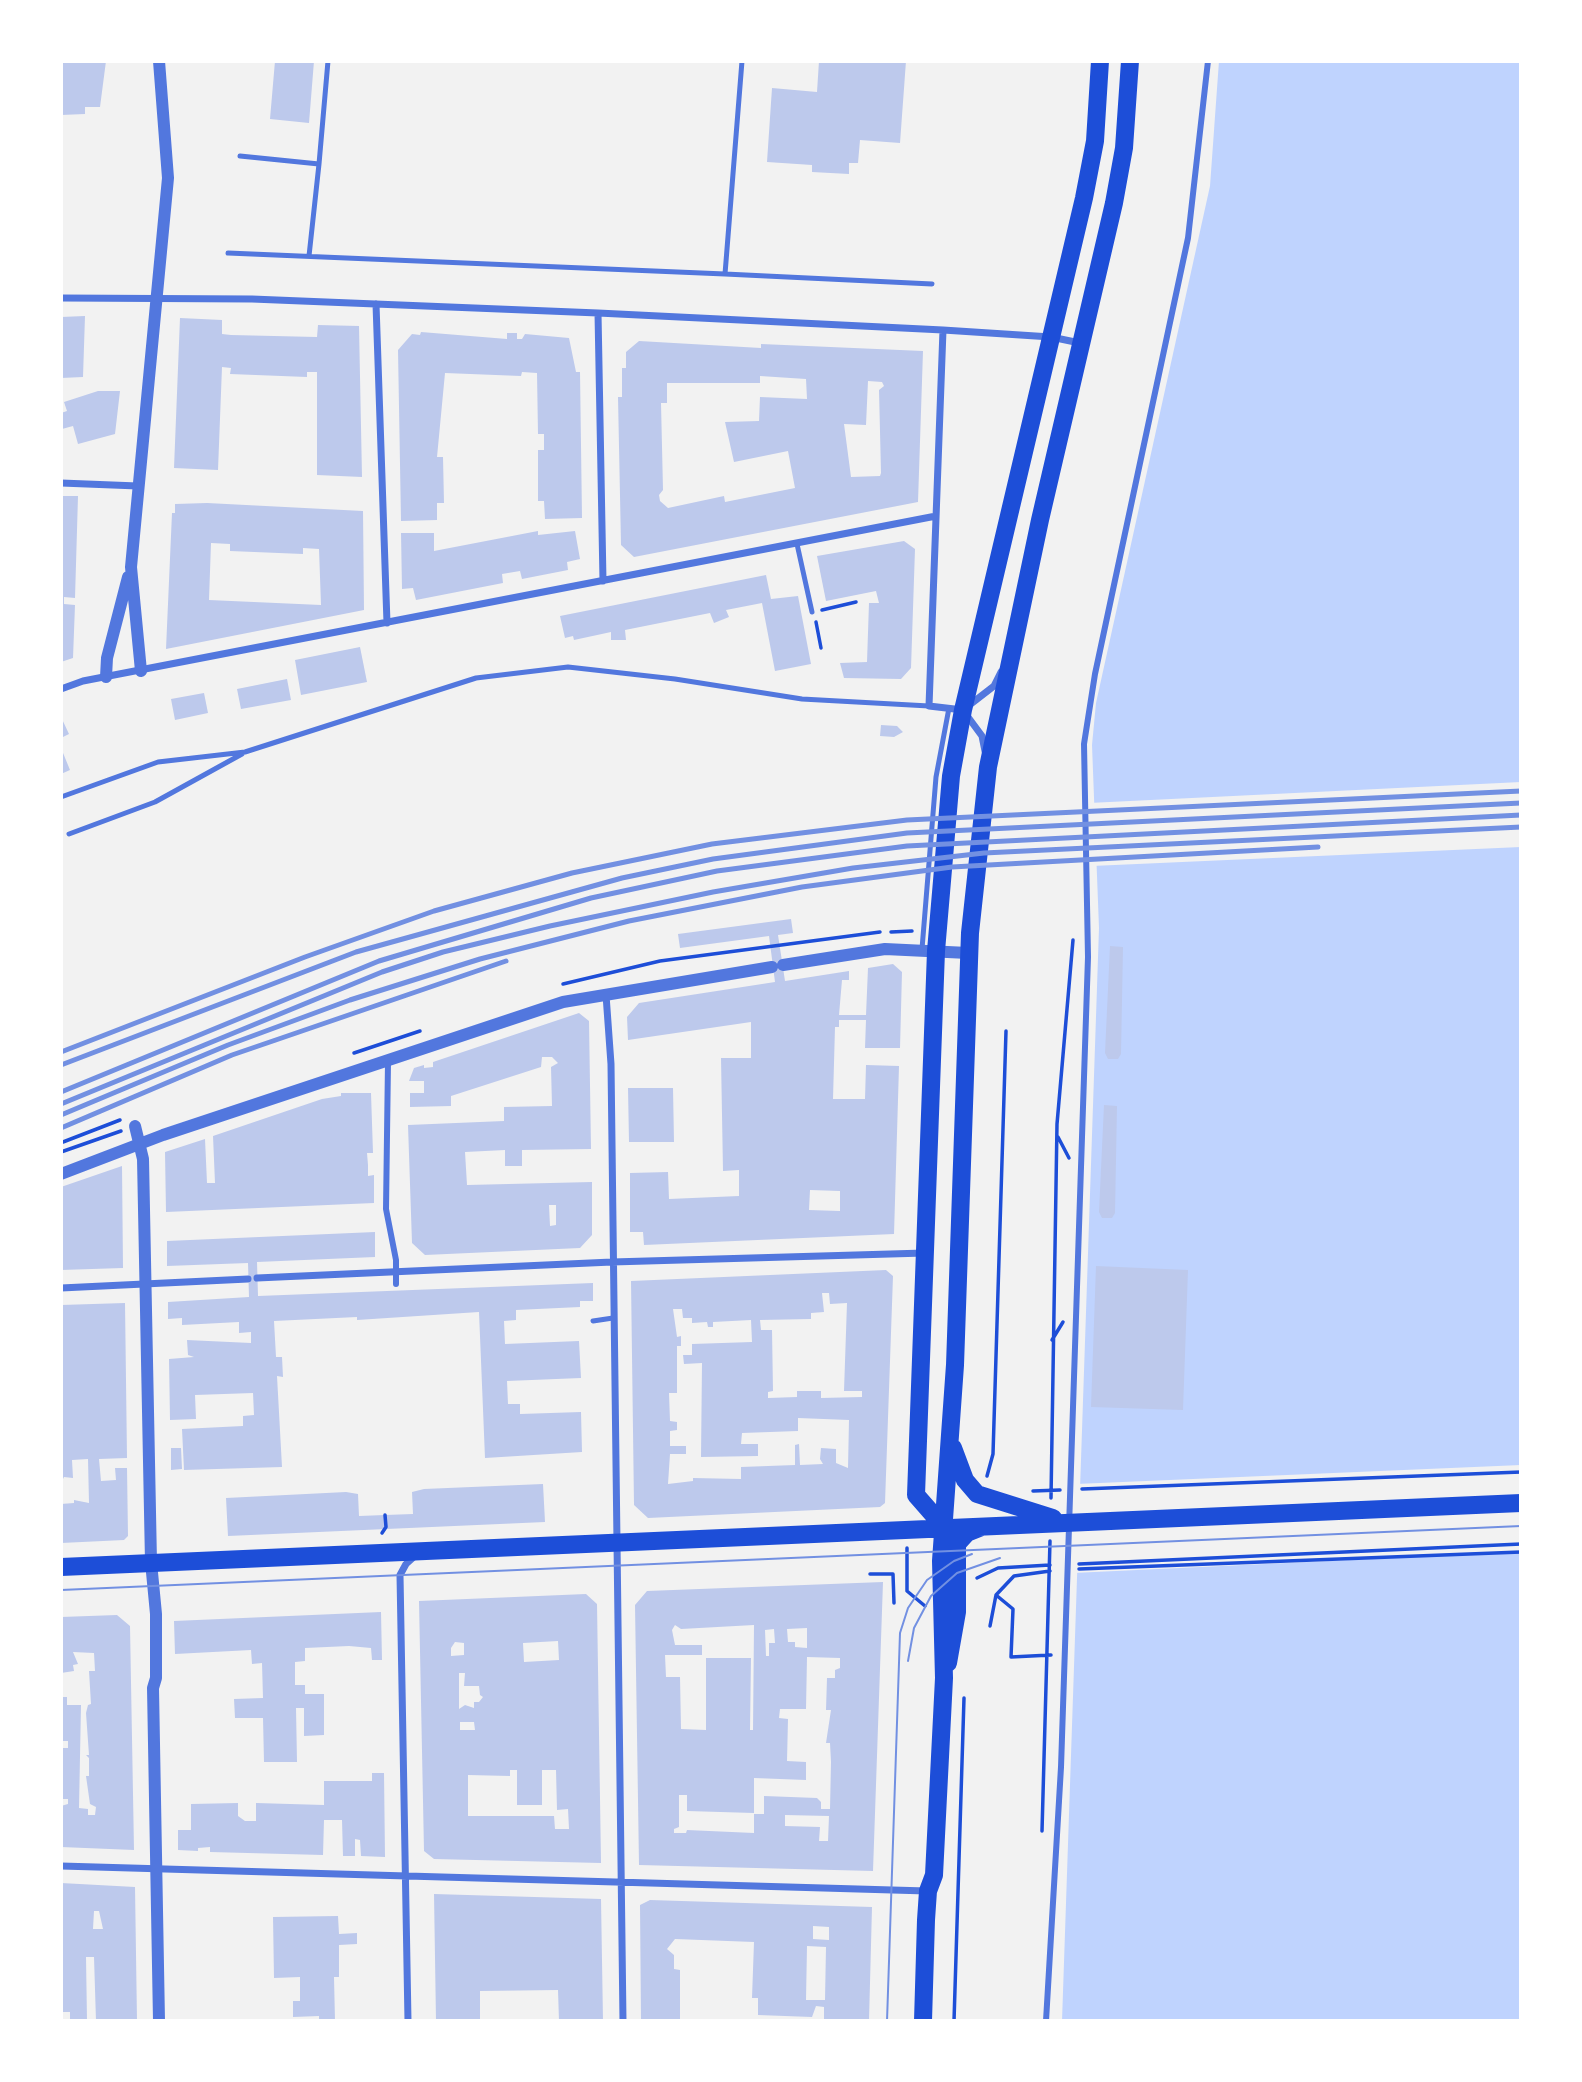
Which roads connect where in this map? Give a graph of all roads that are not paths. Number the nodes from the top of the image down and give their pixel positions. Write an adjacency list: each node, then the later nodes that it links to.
1 (159, 61): 13 (street)
2 (328, 61): 8 (lane)
3 (742, 61): 11 (lane)
4 (1100, 61): 18 (main road)
5 (1130, 61): 19 (main road)
6 (1208, 61): 75 (street)
7 (240, 156): 8 (lane)
8 (319, 164): 10 (lane)
9 (228, 253): 10 (lane)
10 (309, 256): 11 (lane)
11 (725, 274): 12 (lane)
12 (932, 284)
13 (158, 297): 14 (street); 15 (street); 21 (street)
14 (61, 298)
15 (376, 303): 16 (street); 27 (street)
16 (598, 313): 17 (street); 25 (street)
17 (943, 330): 18 (street); 22 (street)
18 (1051, 337): 19 (street); 33 (main road)
19 (1081, 344): 28 (main road)
20 (61, 483): 21 (street)
21 (138, 486): 24 (street)
22 (936, 516): 23 (street); 32 (street)
23 (797, 544): 25 (street); 26 (lane)
24 (131, 566): 29 (street); 30 (street)
25 (603, 581): 27 (street)
26 (812, 612)
27 (387, 623): 29 (street)
28 (1011, 653): 33 (street); 35 (main road)
29 (141, 671): 30 (street)
30 (106, 677): 31 (street)
31 (61, 689)
32 (929, 706): 33 (street); 34 (lane)
33 (956, 709): 35 (street); 38 (main road)
34 (244, 752): 36 (lane); 37 (lane)
35 (988, 767): 39 (main road)
36 (61, 797)
37 (69, 834)
38 (929, 950): 39 (street); 40 (street); 46 (main road)
39 (968, 953): 56 (main road)
40 (606, 995): 41 (street); 47 (street)
41 (388, 1062): 43 (street); 48 (street)
42 (135, 1126): 43 (street)
43 (141, 1144): 45 (street); 51 (street)
44 (61, 1159): 45 (street)
45 (67, 1172)
46 (925, 1253): 47 (street); 60 (main road)
47 (612, 1262): 48 (street); 54 (street)
48 (396, 1272): 49 (street); 52 (street)
49 (257, 1278)
50 (248, 1279): 51 (street)
51 (146, 1283): 53 (street); 63 (street)
52 (396, 1284)
53 (61, 1288)
54 (613, 1318): 55 (lane); 61 (street)
55 (593, 1321)
56 (951, 1445): 58 (main road); 60 (main road)
57 (1521, 1503): 58 (main road)
58 (1068, 1522): 59 (main road)
59 (985, 1526): 60 (main road); 65 (main road)
60 (944, 1527): 61 (main road); 65 (main road)
61 (618, 1542): 62 (main road); 69 (street)
62 (422, 1550): 63 (main road); 68 (street)
63 (150, 1562): 64 (main road); 67 (street)
64 (61, 1567)
65 (944, 1678): 70 (main road)
66 (61, 1866): 67 (street)
67 (156, 1868): 68 (street); 71 (street)
68 (405, 1877): 69 (street); 72 (street)
69 (623, 1882): 70 (street); 73 (street)
70 (928, 1891): 74 (main road)
71 (159, 2021)
72 (408, 2021)
73 (623, 2021)
74 (923, 2021)
75 (1046, 2021)

